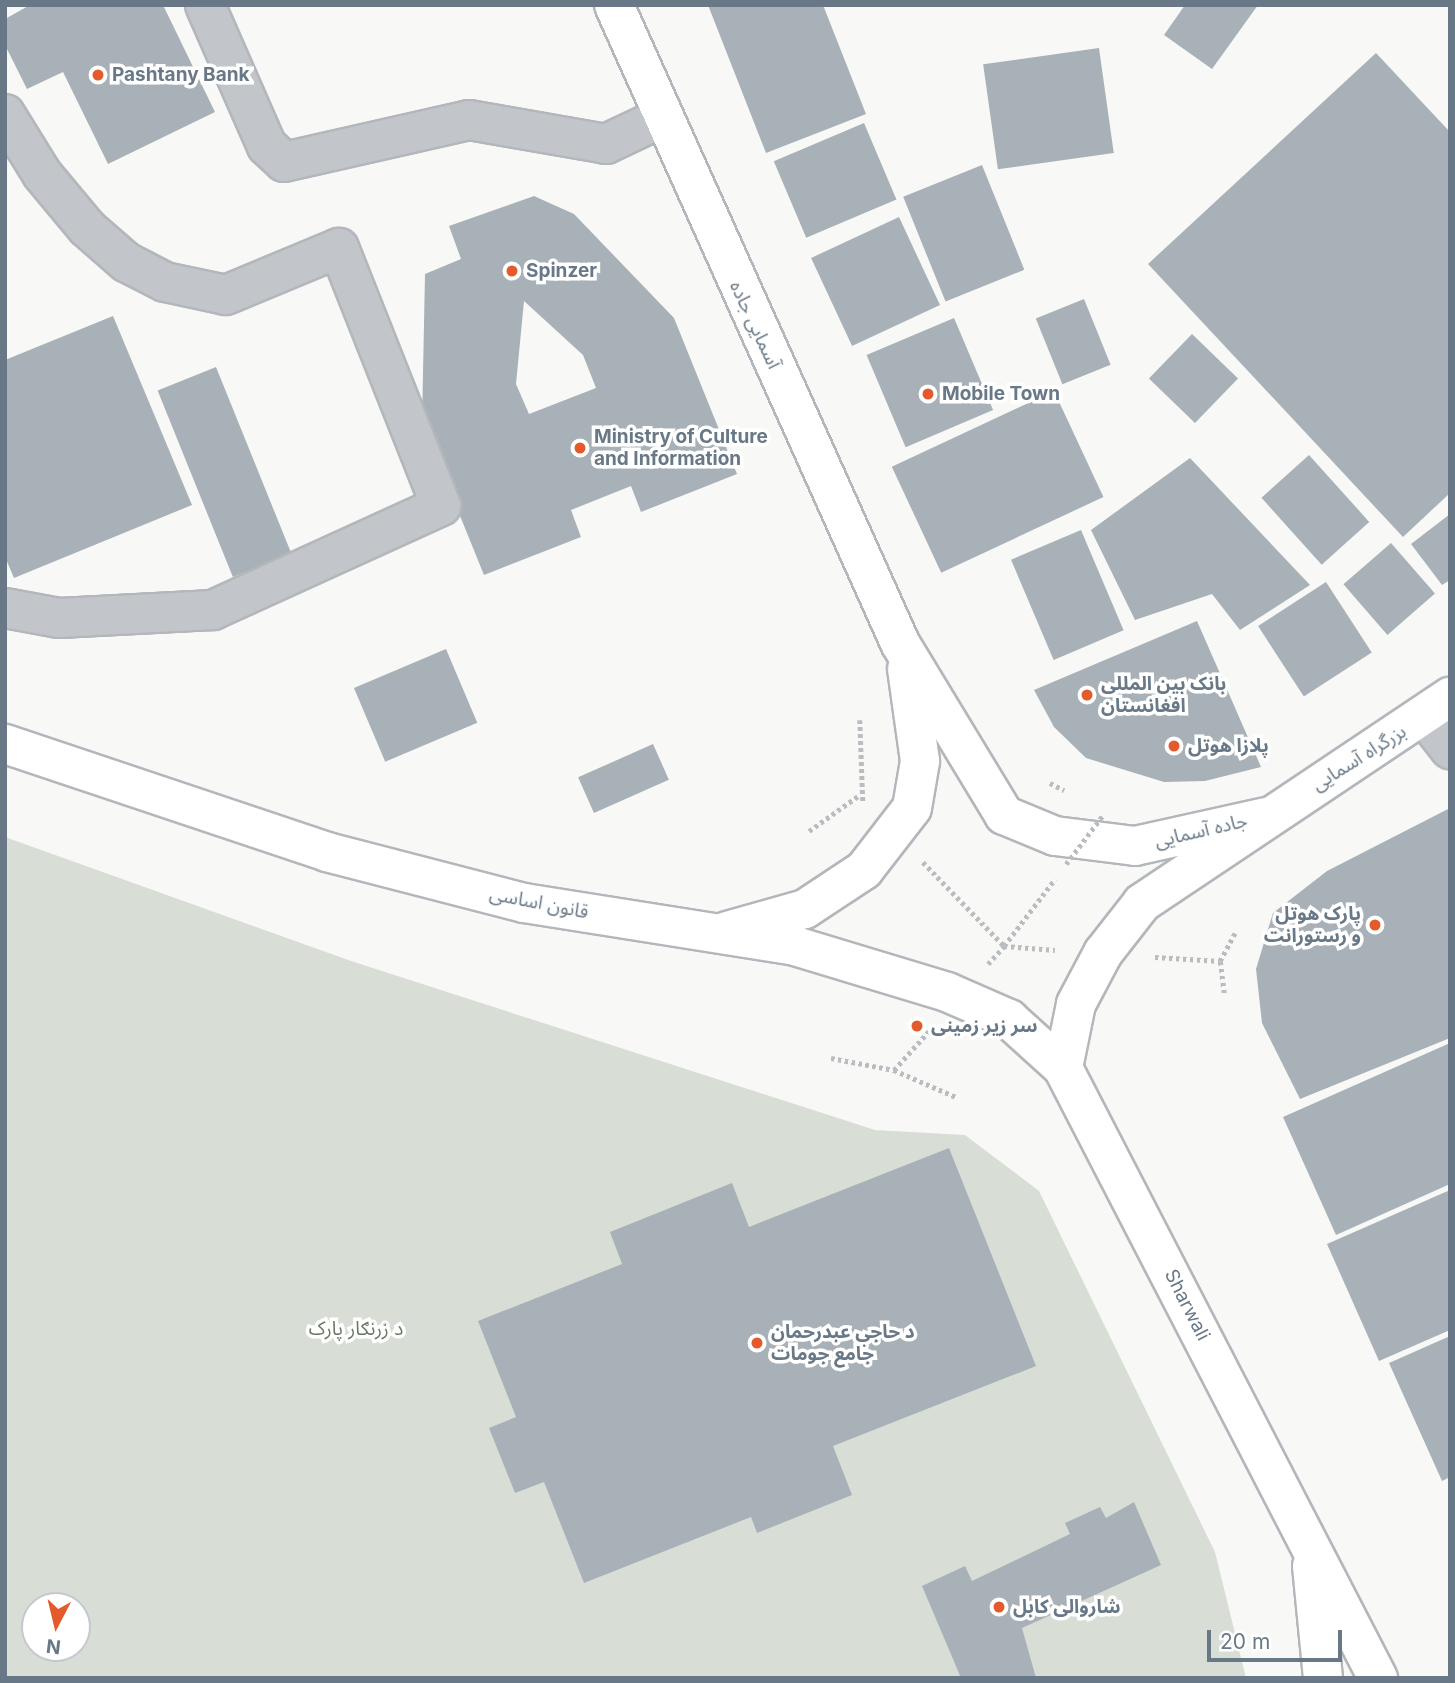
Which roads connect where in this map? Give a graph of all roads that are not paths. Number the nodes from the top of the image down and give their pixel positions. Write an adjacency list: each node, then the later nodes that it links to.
1 (205, 5): 4 (street)
2 (614, 5): 4 (highway, آسمایی جاده)
3 (5, 114): 5 (street)
4 (661, 118): 6 (highway, آسمایی جاده)
5 (5, 608)
6 (901, 643): 10 (highway, جاده آسمایی); 11 (highway)
7 (1437, 707): 9 (street); 10 (highway, بزرگراه آسمایی)
8 (5, 744): 11 (highway, قانون اساسی)
9 (1450, 748)
10 (1266, 817): 12 (highway, جاده آسمایی)
11 (716, 934): 12 (highway, قانون اساسی)
12 (1063, 1068): 13 (highway, Sharwali)
13 (1310, 1543): 14 (highway); 15 (highway, Sharwali)
14 (1323, 1678)
15 (1378, 1678)

